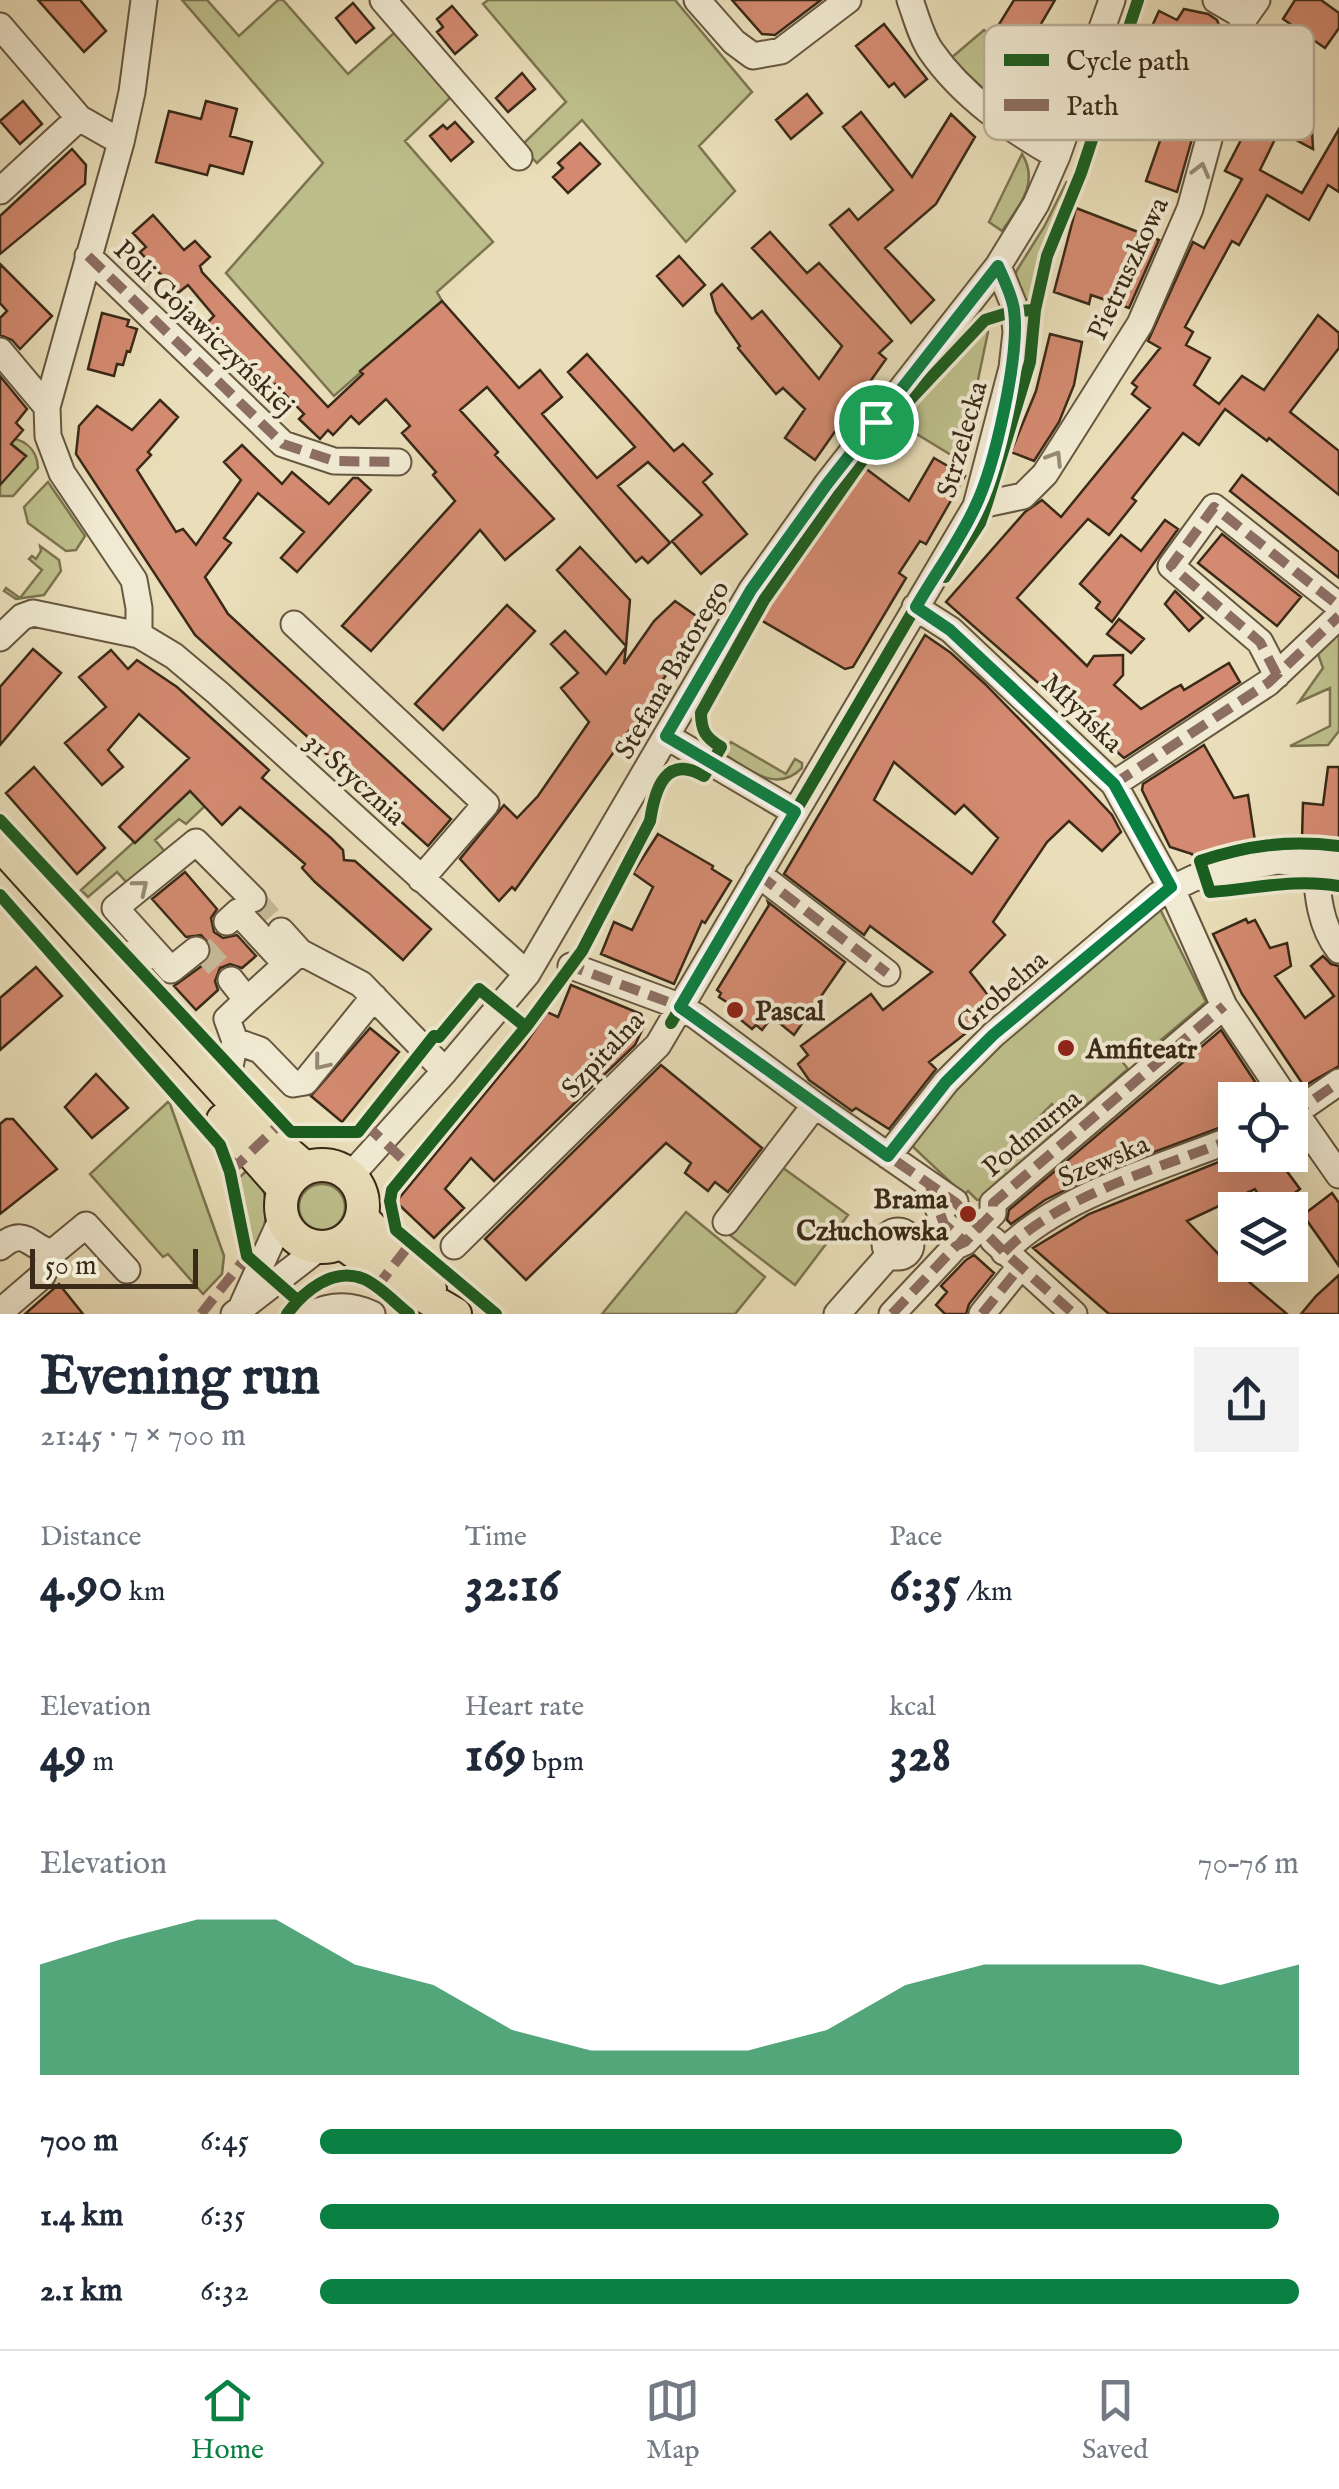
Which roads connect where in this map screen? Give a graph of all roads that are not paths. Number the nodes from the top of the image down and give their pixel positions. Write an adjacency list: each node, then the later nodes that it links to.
1 (144, 0): 16 (street)
2 (382, 0): 18 (street)
3 (697, 0): 4 (street)
4 (848, 0)
5 (910, 0): 11 (street)
6 (1112, 0): 9 (street)
7 (1216, 0): 8 (street)
8 (1251, 8)
9 (1103, 25)
10 (0, 26): 12 (street)
11 (984, 107)
12 (80, 118): 16 (street); 19 (street)
13 (1029, 140): 17 (street)
14 (1063, 140): 17 (street)
15 (1211, 140): 25 (street, Pietruszkowa, one-way to 15)
16 (121, 142): 20 (street)
17 (1057, 156): 21 (street)
18 (519, 158)
19 (0, 191)
20 (88, 256): 23 (street); 24 (street, Poli Gojawiczyńskiej)
21 (998, 266): 25 (street, Strzelecka); 33 (street, Stefana Batorego)
22 (0, 352): 23 (street)
23 (47, 407): 30 (street)
24 (398, 462)
25 (976, 506): 27 (street, Strzelecka)
26 (1339, 606): 32 (street)
27 (916, 607): 34 (street, Młyńska); 35 (street, Strzelecka)
28 (1339, 616): 32 (street)
29 (294, 624): 40 (street)
30 (139, 635): 31 (street, 31 Stycznia); 40 (street, 31 Stycznia)
31 (0, 638)
32 (1277, 675): 34 (street)
33 (666, 736): 35 (street); 52 (street, Stefana Batorego)
34 (1114, 784): 41 (street, Młyńska)
35 (795, 812): 39 (street, Szpitalna)
36 (0, 844): 47 (main road)
37 (1328, 865): 41 (street); 46 (street)
38 (0, 871): 69 (main road)
39 (758, 874): 51 (street); 55 (street, Szpitalna)
40 (421, 879): 52 (street, 31 Stycznia)
41 (1171, 887): 54 (street, Młyńska); 65 (street, Grobelna)
42 (253, 899): 48 (street, one-way to 42)
43 (227, 922): 49 (street)
44 (281, 931): 49 (street)
45 (196, 950): 48 (street)
46 (1339, 950)
47 (98, 952): 48 (street); 60 (main road)
48 (158, 956)
49 (293, 958): 53 (street); 56 (street)
50 (571, 966): 55 (street)
51 (888, 973)
52 (527, 974): 57 (street, Stefana Batorego)
53 (374, 997): 56 (street, one-way to 56); 57 (street)
54 (1224, 1006): 58 (street, Młyńska); 72 (street, Podmurna)
55 (680, 1007): 62 (street); 74 (street, Szpitalna)
56 (235, 1042): 60 (street)
57 (446, 1071): 66 (street, Stefana Batorego)
58 (1273, 1082)
59 (1339, 1082): 61 (street)
60 (225, 1092): 69 (main road)
61 (1308, 1099)
62 (815, 1106): 65 (street); 71 (street)
63 (1308, 1132): 67 (street, Młyńska)
64 (1218, 1145): 78 (street, Szewska)
65 (888, 1156): 68 (street)
66 (350, 1175): 69 (main road); 73 (main road)
67 (1339, 1175)
68 (930, 1186): 70 (street); 72 (street)
69 (290, 1192): 73 (main road); 80 (street)
70 (955, 1202)
71 (726, 1222)
72 (975, 1232): 78 (street); 86 (street, Podmurna)
73 (341, 1236): 80 (street); 81 (main road)
74 (454, 1246)
75 (0, 1247): 76 (street)
76 (52, 1254): 79 (street); 82 (street)
77 (890, 1255): 85 (street)
78 (1012, 1260): 87 (street, Szewska); 88 (street)
79 (127, 1270)
80 (238, 1309)
81 (449, 1309)
82 (0, 1312)
83 (311, 1314): 84 (street)
84 (372, 1314)
85 (837, 1314)
86 (892, 1314)
87 (982, 1314)
88 (1074, 1314)

